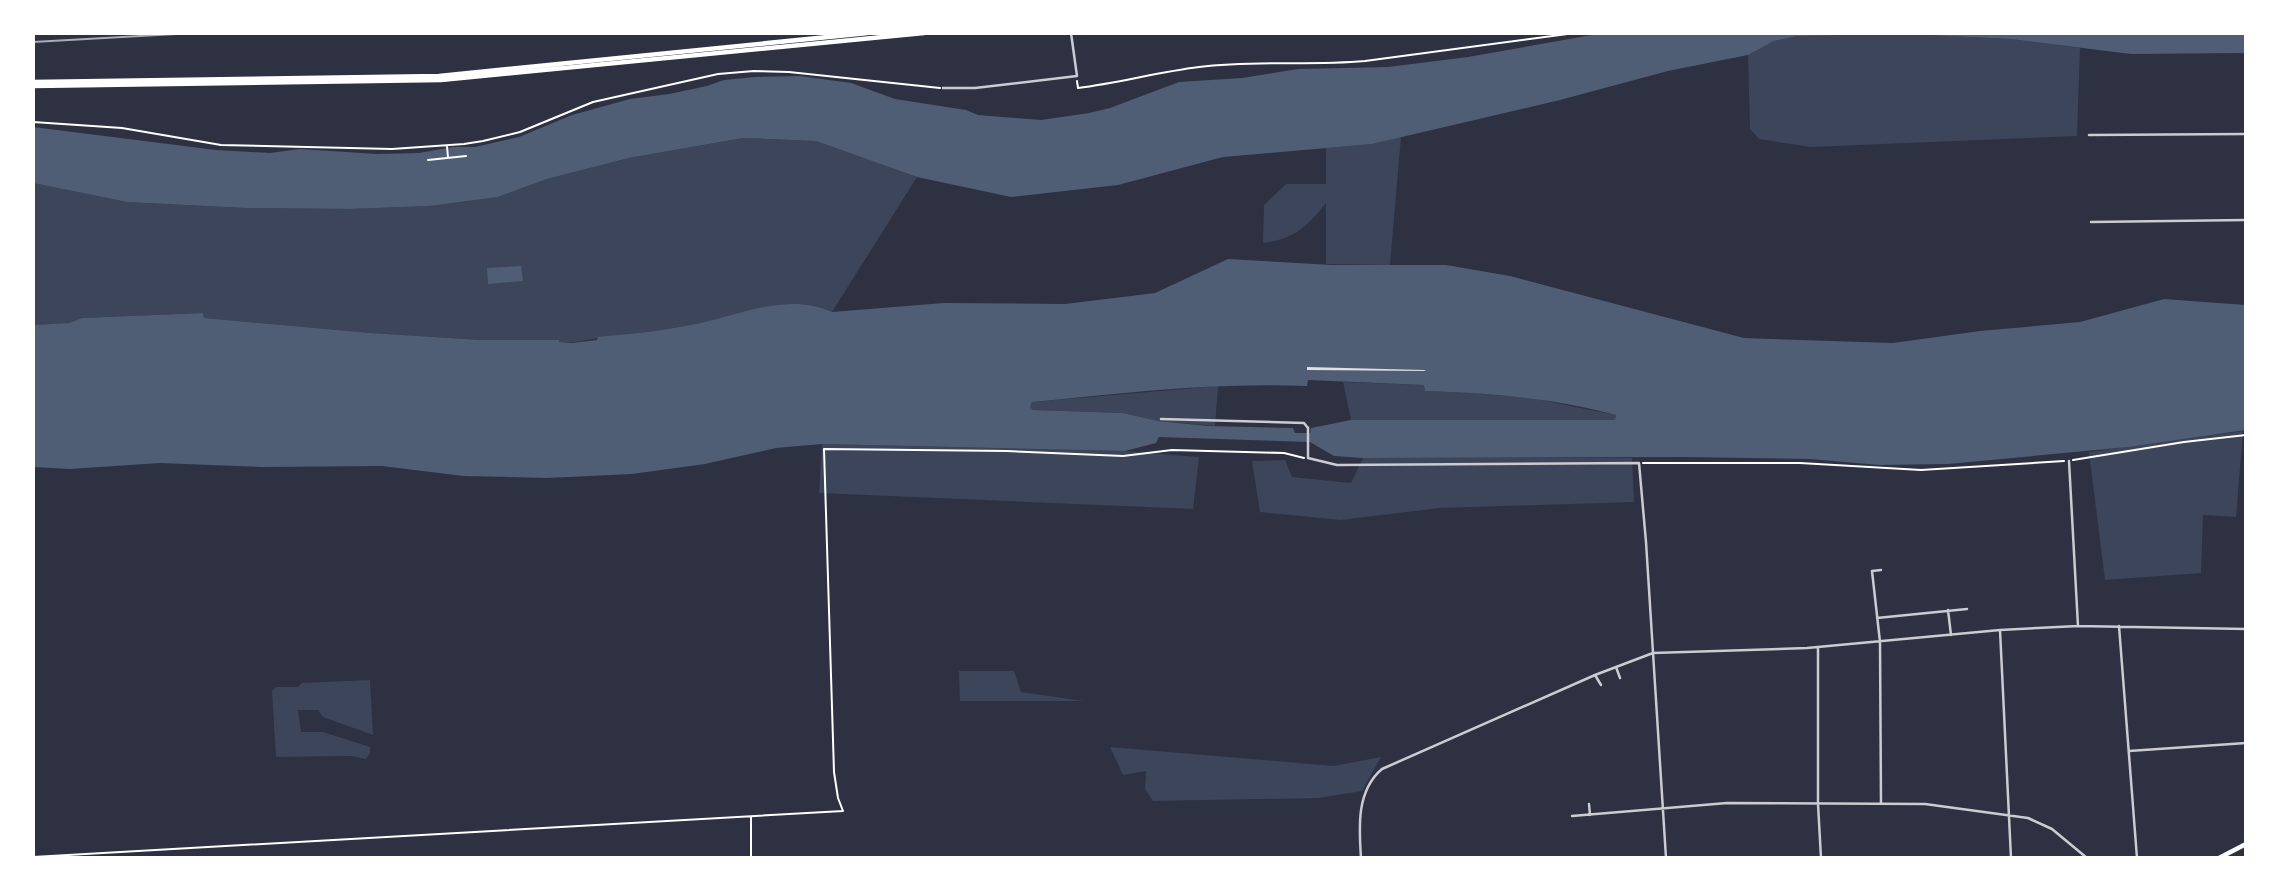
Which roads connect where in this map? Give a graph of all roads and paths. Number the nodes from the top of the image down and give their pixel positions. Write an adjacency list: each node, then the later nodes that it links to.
1 (868, 33): 6 (main road)
2 (924, 33): 6 (main road)
3 (1071, 33): 5 (street)
4 (1575, 33): 5 (path)
5 (1077, 76): 7 (street)
6 (33, 84)
7 (943, 88): 11 (path)
8 (33, 122): 11 (path)
9 (2246, 134): 10 (street)
10 (2089, 135)
11 (447, 145): 13 (path)
12 (466, 156): 13 (path)
13 (448, 158): 14 (path)
14 (428, 160)
15 (2246, 220): 16 (street)
16 (2091, 222)
17 (1161, 419): 19 (street)
18 (2246, 435): 20 (path)
19 (1308, 458): 21 (street); 47 (path)
20 (2069, 461): 21 (path); 26 (street)
21 (1639, 463): 33 (street)
22 (1881, 570): 25 (street)
23 (1966, 609): 24 (street)
24 (1948, 610): 25 (street); 30 (street)
25 (1877, 618): 31 (street)
26 (2078, 626): 27 (street); 29 (street)
27 (2119, 626): 28 (street); 39 (street)
28 (2246, 629)
29 (2000, 630): 30 (street); 44 (street)
30 (1951, 635): 31 (street)
31 (1880, 642): 32 (street); 42 (street)
32 (1818, 648): 33 (street); 41 (street)
33 (1653, 653): 34 (street); 43 (street)
34 (1616, 667): 35 (street); 36 (street)
35 (1595, 675): 37 (street); 51 (street)
36 (1620, 678)
37 (1601, 685)
38 (2246, 743): 39 (street)
39 (2129, 751): 56 (street)
40 (1589, 804): 45 (street)
41 (1818, 804): 42 (street); 43 (street); 53 (street)
42 (1881, 804): 44 (street)
43 (1663, 808): 45 (street); 52 (street)
44 (2010, 814): 54 (street); 55 (street)
45 (1590, 815): 46 (street)
46 (1572, 816)
47 (751, 817): 49 (path); 50 (path)
48 (2246, 844): 57 (main road)
49 (33, 857)
50 (751, 858)
51 (1361, 858)
52 (1665, 858)
53 (1821, 858)
54 (2011, 858)
55 (2087, 858)
56 (2137, 858)
57 (2219, 858)

